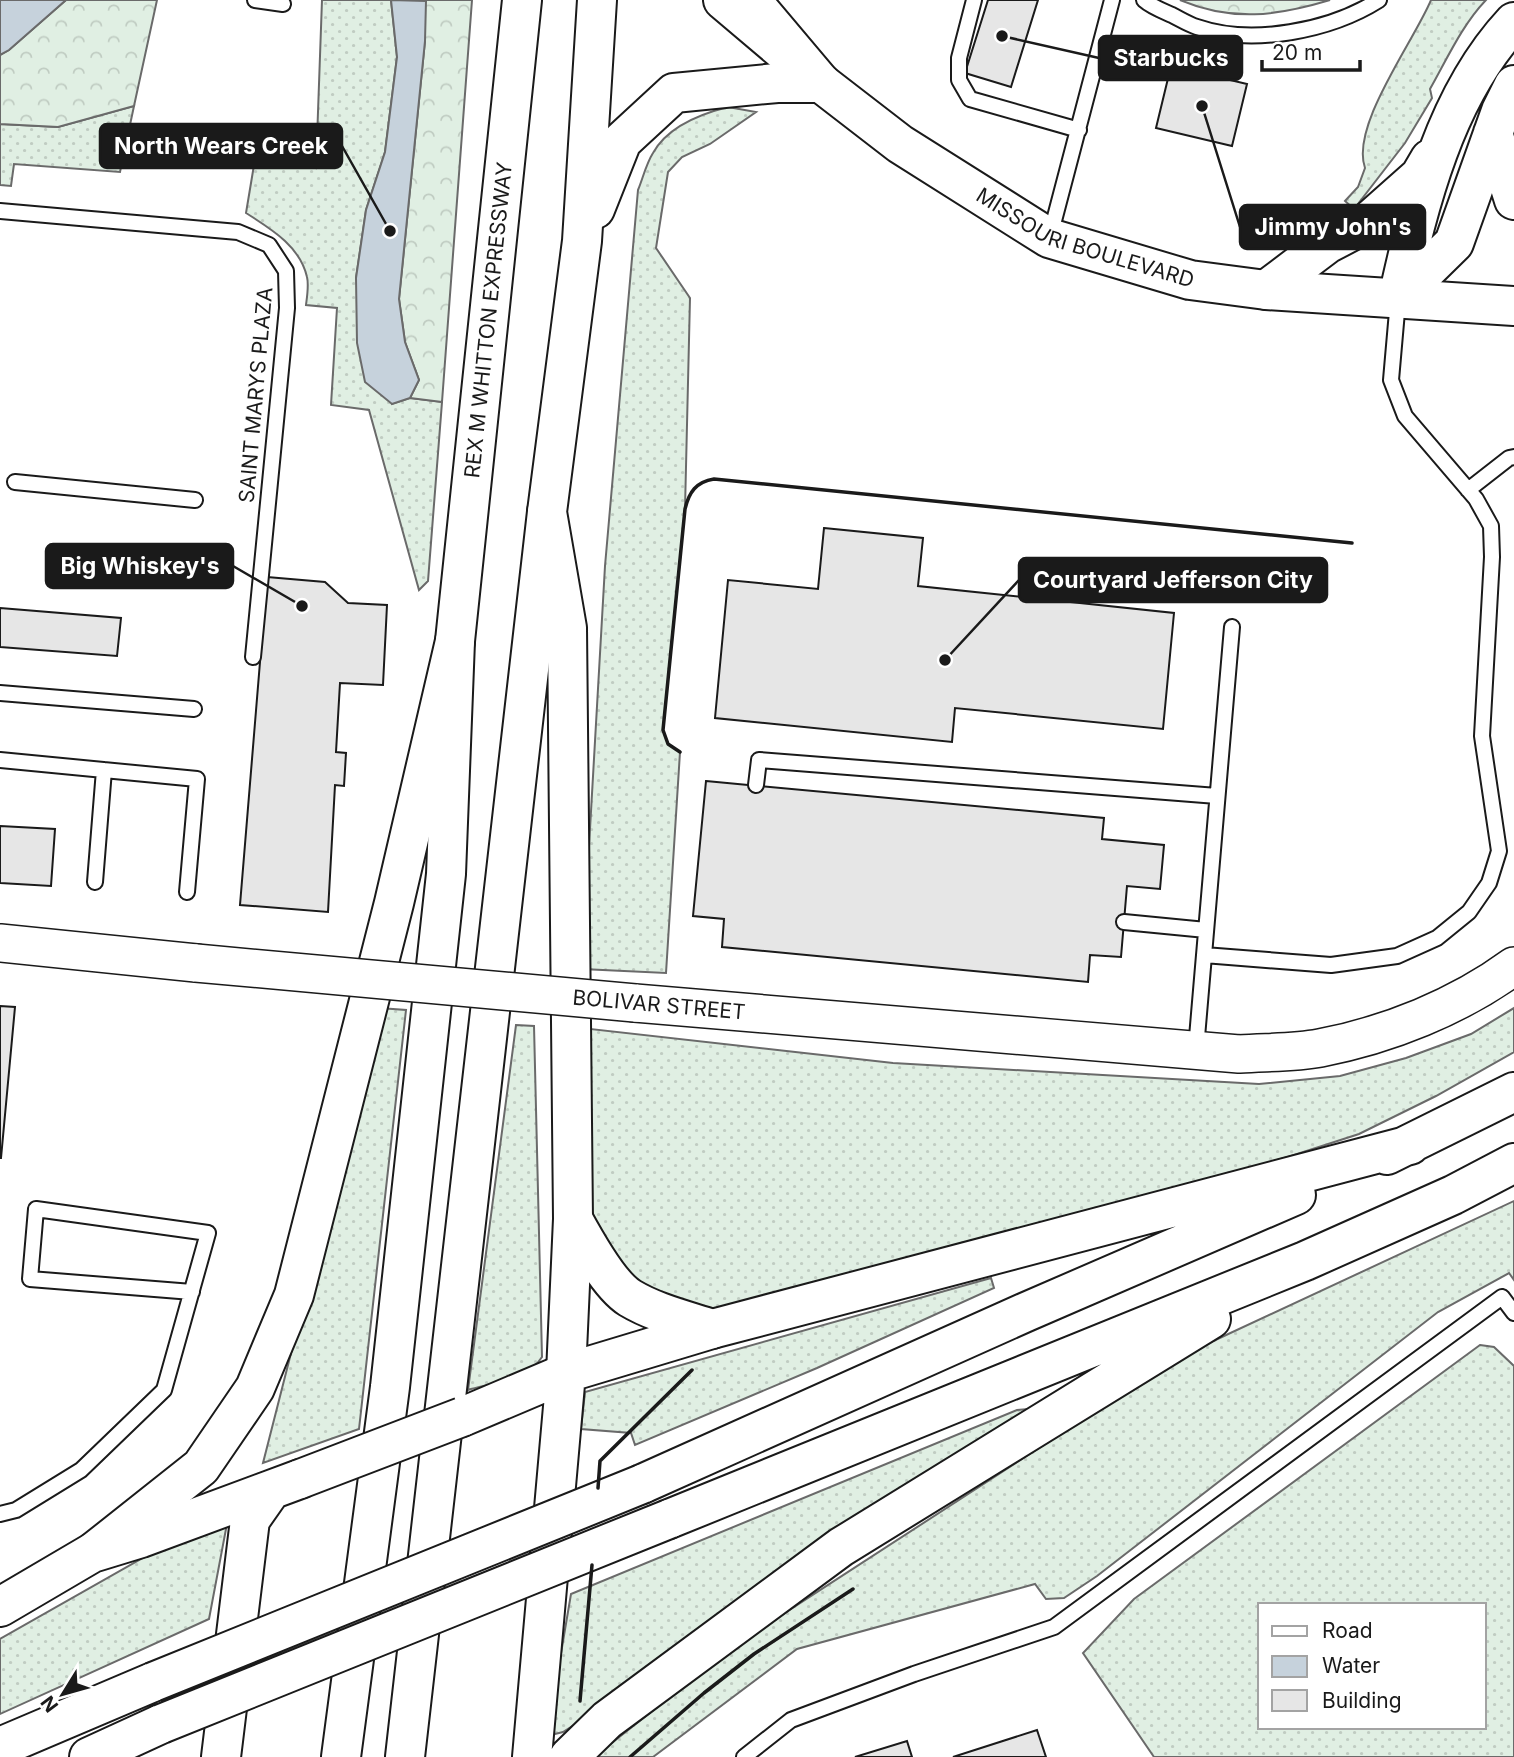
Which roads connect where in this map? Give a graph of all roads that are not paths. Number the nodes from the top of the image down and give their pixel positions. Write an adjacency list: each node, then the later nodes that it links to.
1 (255, 0): 10 (lane)
2 (597, 0): 20 (main road)
3 (723, 0): 12 (main road, MISSOURI BOULEVARD)
4 (751, 0): 12 (main road)
5 (974, 0): 14 (lane)
6 (1112, 0): 14 (lane)
7 (1144, 0): 8 (lane)
8 (1379, 0)
9 (521, 3): 30 (main road, REX M WHITTON EXPRESSWAY)
10 (283, 4)
11 (1514, 22): 16 (main road)
12 (821, 83): 19 (main road, MISSOURI BOULEVARD); 20 (main road)
13 (1514, 85): 15 (main road)
14 (1079, 130): 19 (lane)
15 (1493, 133): 17 (main road); 22 (main road)
16 (1443, 140): 21 (main road); 22 (main road)
17 (1514, 200)
18 (0, 211): 31 (lane, SAINT MARYS PLAZA)
19 (1049, 238): 21 (main road, MISSOURI BOULEVARD)
20 (582, 241): 28 (main road)
21 (1266, 290): 22 (main road, MISSOURI BOULEVARD)
22 (1398, 298): 23 (main road, MISSOURI BOULEVARD); 26 (lane)
23 (1514, 306)
24 (1514, 457): 26 (lane)
25 (15, 482): 27 (lane)
26 (1468, 490): 43 (lane)
27 (195, 500)
28 (547, 512): 49 (main road); 63 (main road)
29 (1232, 627): 37 (lane)
30 (454, 641): 57 (main road); 62 (main road)
31 (253, 657)
32 (0, 693): 33 (lane)
33 (194, 709)
34 (0, 760): 35 (lane)
35 (104, 770): 38 (lane); 39 (lane)
36 (757, 785): 37 (lane)
37 (1217, 796): 41 (lane)
38 (95, 882)
39 (187, 891)
40 (1124, 922): 41 (lane)
41 (1206, 930): 43 (lane)
42 (0, 943): 45 (street, BOLIVAR STREET, bridge)
43 (1204, 955): 45 (lane)
44 (1514, 966): 45 (street, BOLIVAR STREET)
45 (1196, 1051)
46 (1514, 1092): 47 (main road)
47 (1410, 1145): 53 (main road); 59 (main road, bridge)
48 (1514, 1163): 50 (main road)
49 (573, 1219): 53 (main road); 54 (main road)
50 (1304, 1261): 60 (main road, bridge); 65 (main road)
51 (192, 1292): 51 (lane); 56 (lane)
52 (1514, 1313): 66 (lane)
53 (712, 1329): 54 (main road)
54 (566, 1373): 55 (main road, bridge); 64 (main road)
55 (286, 1484): 57 (main road); 61 (main road)
56 (0, 1514)
57 (92, 1553): 58 (main road)
58 (0, 1607)
59 (0, 1747)
60 (89, 1757)
61 (221, 1757)
62 (341, 1757)
63 (405, 1757)
64 (531, 1757)
65 (569, 1757)
66 (744, 1757)

